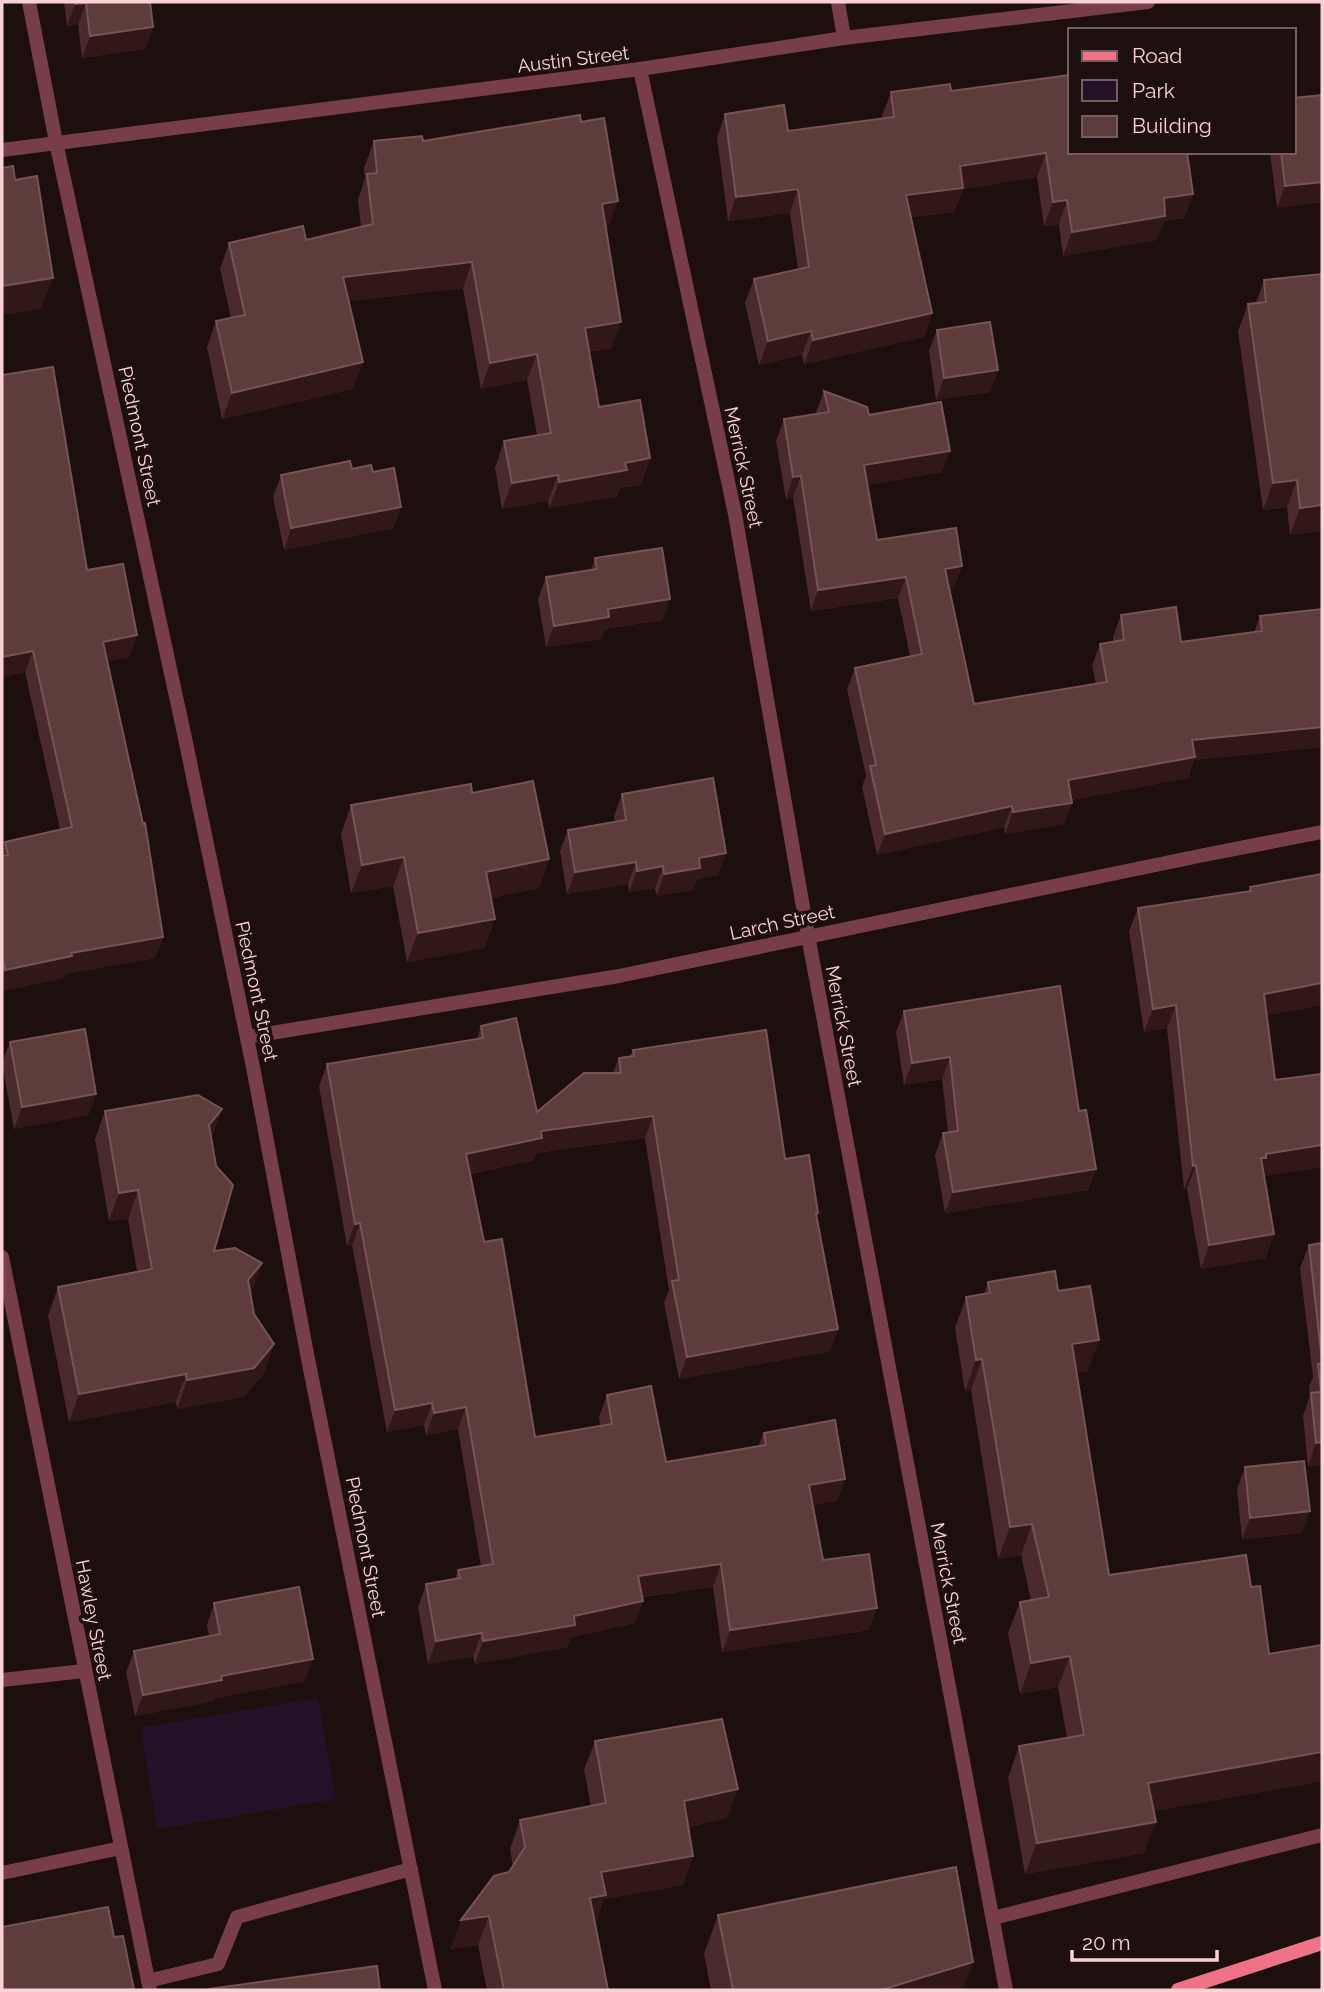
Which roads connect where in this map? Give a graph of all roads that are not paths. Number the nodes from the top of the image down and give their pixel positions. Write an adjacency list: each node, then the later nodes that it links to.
1 (29, 2): 6 (street, Piedmont Street)
2 (838, 2): 4 (street)
3 (1148, 2): 4 (street, Austin Street)
4 (844, 38): 5 (street, Austin Street)
5 (640, 69): 6 (street, Austin Street); 9 (street, Merrick Street)
6 (56, 142): 7 (street, Austin Street); 10 (street, Piedmont Street)
7 (2, 150)
8 (1322, 832): 9 (street, Larch Street)
9 (807, 936): 10 (street, Larch Street); 18 (street, Merrick Street)
10 (247, 1037): 16 (street, Piedmont Street)
11 (2, 1257): 12 (street, Hawley Street)
12 (84, 1671): 13 (street); 15 (street, Hawley Street)
13 (2, 1680)
14 (1322, 1835): 18 (street)
15 (121, 1848): 17 (street); 20 (street, Hawley Street)
16 (411, 1869): 20 (street); 21 (street, Piedmont Street)
17 (2, 1873)
18 (993, 1918): 22 (street, Merrick Street)
19 (1322, 1943): 23 (main road)
20 (149, 1986)
21 (435, 1990)
22 (1006, 1990)
23 (1178, 1990)

